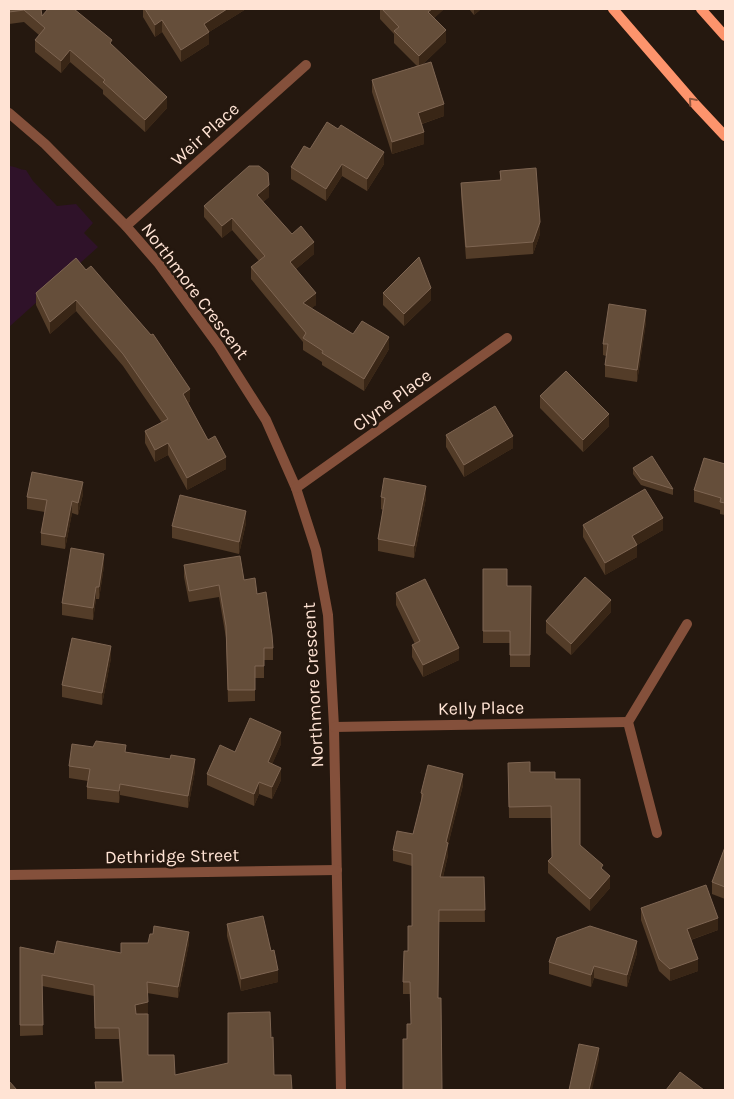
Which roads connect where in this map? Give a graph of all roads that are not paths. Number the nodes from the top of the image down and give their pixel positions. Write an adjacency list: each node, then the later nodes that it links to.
1 (613, 9): 7 (main road, one-way to 1)
2 (701, 9): 3 (main road)
3 (725, 36)
4 (306, 65): 8 (street, Weir Place)
5 (12, 116): 6 (street); 8 (street, Northmore Crescent)
6 (9, 127)
7 (725, 136)
8 (126, 226): 10 (street, Northmore Crescent)
9 (507, 338): 10 (street, Clyne Place)
10 (296, 488): 13 (street, Northmore Crescent)
11 (687, 624): 12 (street)
12 (628, 722): 13 (street, Kelly Place); 14 (street)
13 (334, 727): 15 (street, Northmore Crescent)
14 (657, 833)
15 (337, 870): 16 (street, Dethridge Street); 17 (street, Northmore Crescent)
16 (9, 874)
17 (341, 1090)

